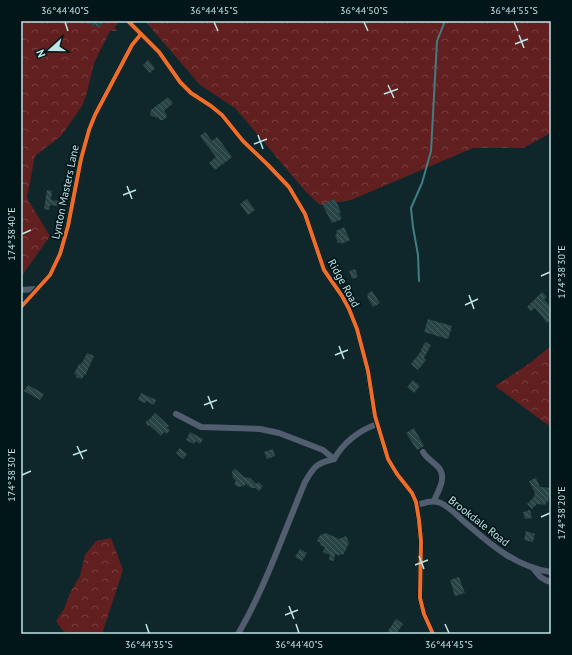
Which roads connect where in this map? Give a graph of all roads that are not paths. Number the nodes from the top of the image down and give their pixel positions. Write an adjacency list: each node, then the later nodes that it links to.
1 (128, 21): 2 (street, Ridge Road)
2 (141, 34): 3 (street, Lynton Masters Lane); 7 (street, Ridge Road)
3 (36, 289): 4 (street); 5 (street, Lynton Masters Lane)
4 (21, 290)
5 (21, 307)
6 (176, 414): 9 (street)
7 (377, 424): 9 (street); 11 (street, Ridge Road)
8 (423, 452): 10 (street)
9 (334, 459): 15 (street)
10 (434, 501): 11 (street, Brookdale Road); 12 (street, Brookdale Road)
11 (417, 506): 16 (street, Ridge Road)
12 (533, 568): 13 (street, Brookdale Road); 14 (street)
13 (551, 572)
14 (551, 582)
15 (238, 634)
16 (433, 634)

